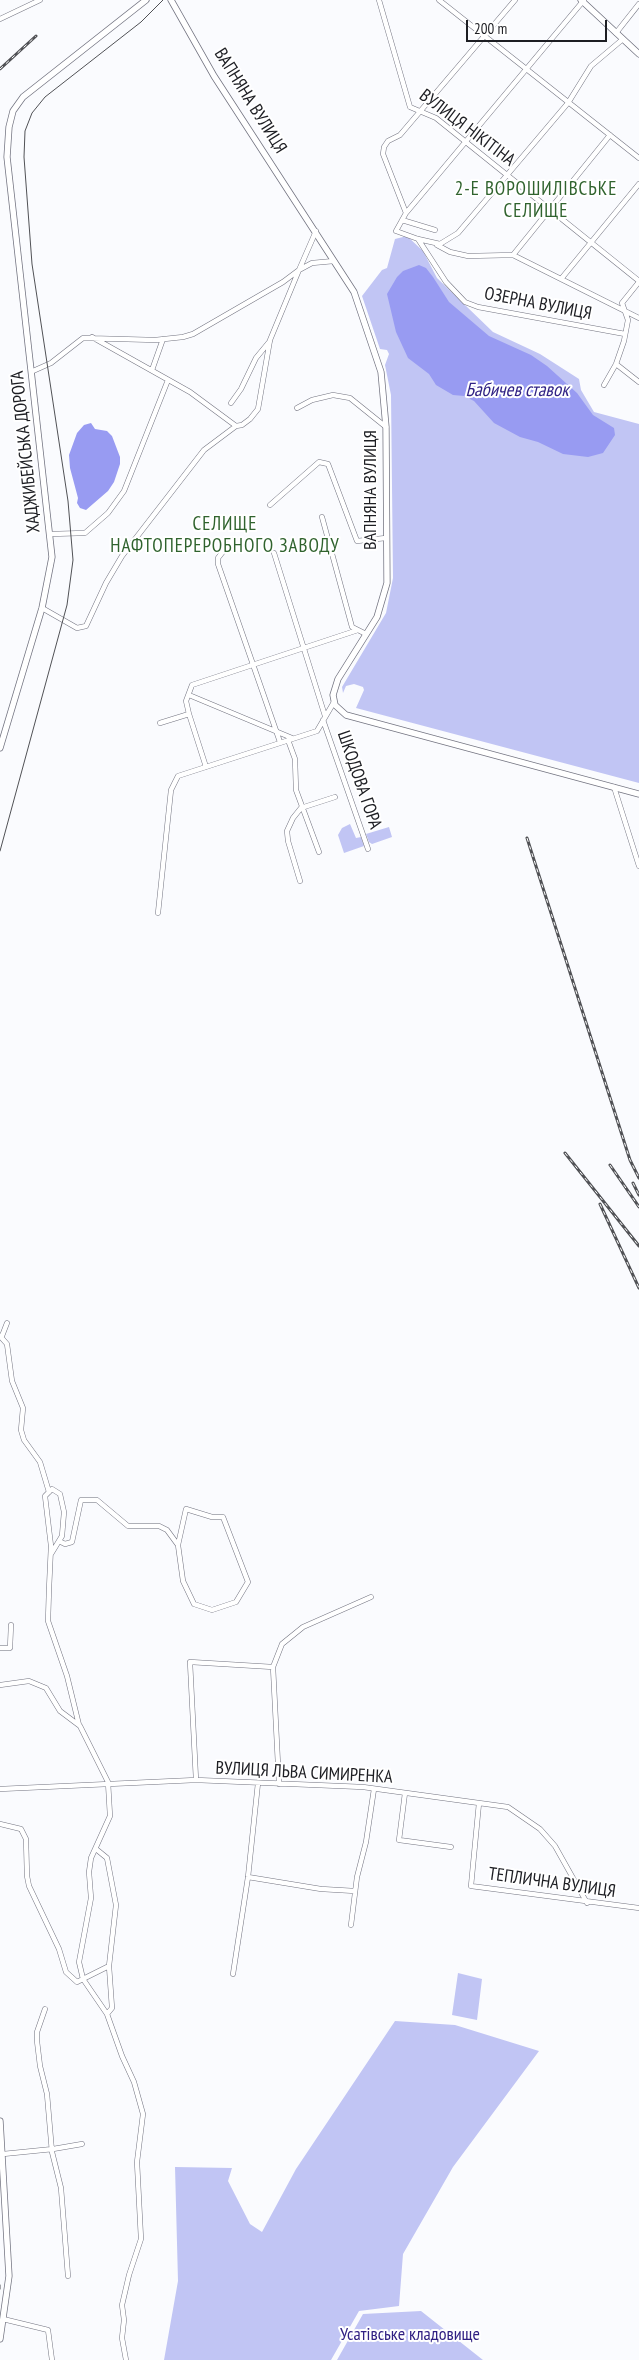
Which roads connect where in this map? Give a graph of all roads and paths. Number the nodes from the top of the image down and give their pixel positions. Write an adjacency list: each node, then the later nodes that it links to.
1 (40, 0): 11 (street)
2 (146, 0): 45 (street, ХАДЖИБЕЙСЬКА ДОРОГА)
3 (172, 0): 28 (street, ВАПНЯНА ВУЛИЦЯ)
4 (379, 0): 18 (street, ВУЛИЦЯ НІКІТІНА)
5 (439, 0): 10 (street)
6 (448, 0): 10 (street)
7 (515, 0): 13 (street)
8 (582, 0): 12 (street); 16 (street)
9 (639, 4): 12 (street)
10 (445, 5): 13 (street)
11 (0, 19)
12 (616, 32): 14 (street)
13 (486, 36): 16 (street); 18 (street)
14 (623, 39): 15 (street); 17 (street)
15 (639, 54)
16 (527, 69): 17 (street); 20 (street)
17 (568, 102): 19 (street); 22 (street)
18 (420, 110): 20 (street, ВУЛИЦЯ НІКІТІНА); 25 (street)
19 (610, 135): 21 (street); 24 (street)
20 (466, 142): 22 (street, ВУЛИЦЯ НІКІТІНА); 25 (street)
21 (639, 158)
22 (508, 176): 24 (street, ВУЛИЦЯ НІКІТІНА); 30 (street)
23 (639, 184): 31 (street)
24 (549, 209): 31 (street, ВУЛИЦЯ НІКІТІНА); 32 (street)
25 (406, 213): 26 (street)
26 (402, 220): 27 (street); 29 (street)
27 (435, 230)
28 (316, 231): 33 (street, ВАПНЯНА ВУЛИЦЯ); 34 (street)
29 (418, 239): 30 (street); 39 (street, ОЗЕРНА ВУЛИЦЯ)
30 (433, 243): 32 (street)
31 (591, 243): 35 (street); 36 (street, ВУЛИЦЯ НІКІТІНА)
32 (513, 255): 35 (street)
33 (334, 261): 34 (street); 52 (street, ВАПНЯНА ВУЛИЦЯ)
34 (299, 270): 41 (street); 42 (street)
35 (562, 279): 37 (street)
36 (639, 282): 37 (street)
37 (625, 312): 38 (street); 39 (street)
38 (639, 318)
39 (625, 334): 43 (street)
40 (92, 337): 41 (street); 44 (street); 45 (street)
41 (163, 339): 44 (street)
42 (270, 340): 49 (street); 51 (street)
43 (616, 364): 47 (street); 48 (street)
44 (152, 370): 46 (street)
45 (32, 371): 55 (street, ХАДЖИБЕЙСЬКА ДОРОГА)
46 (168, 380): 51 (street); 55 (street)
47 (639, 382)
48 (604, 385)
49 (231, 403)
50 (297, 408): 52 (street)
51 (236, 426): 59 (street)
52 (386, 427): 56 (street, ВАПНЯНА ВУЛИЦЯ)
53 (270, 505): 56 (street)
54 (322, 517): 60 (street)
55 (51, 534): 59 (street, ХАДЖИБЕЙСЬКА ДОРОГА)
56 (386, 538): 61 (street, ВАПНЯНА ВУЛИЦЯ)
57 (232, 540): 63 (street)
58 (274, 553): 62 (street, ШКОДОВА ГОРА)
59 (42, 608): 72 (street, ХАДЖИБЕЙСЬКА ДОРОГА)
60 (358, 630): 61 (street); 62 (street)
61 (366, 634): 65 (street, ВАПНЯНА ВУЛИЦЯ)
62 (303, 648): 63 (street); 67 (street, ШКОДОВА ГОРА)
63 (252, 665): 64 (street); 69 (street)
64 (189, 695): 66 (street); 69 (street)
65 (334, 702): 67 (street); 74 (street)
66 (188, 714): 68 (street); 73 (street)
67 (324, 718): 70 (street); 78 (street, ШКОДОВА ГОРА)
68 (160, 723)
69 (274, 729): 70 (street); 71 (street)
70 (290, 739): 71 (street); 77 (street)
71 (280, 742): 73 (street)
72 (0, 748)
73 (206, 767): 82 (street)
74 (613, 785): 75 (street); 80 (street)
75 (639, 794)
76 (335, 797): 77 (street)
77 (301, 808): 79 (street); 81 (street)
78 (368, 849)
79 (319, 852)
80 (639, 866)
81 (300, 881)
82 (158, 913)
83 (6, 1323): 84 (street)
84 (1, 1336): 85 (street)
85 (49, 1492): 86 (street); 88 (street)
86 (59, 1541): 87 (street); 88 (street)
87 (178, 1544): 87 (street)
88 (51, 1554): 94 (street)
89 (371, 1597): 92 (street)
90 (12, 1625): 91 (street)
91 (0, 1648)
92 (273, 1667): 95 (street); 98 (street)
93 (0, 1685): 94 (street)
94 (80, 1726): 96 (street)
95 (196, 1780): 96 (street, ВУЛИЦЯ ЛЬВА СИМИРЕНКА); 97 (street, ВУЛИЦЯ ЛЬВА СИМИРЕНКА)
96 (108, 1782): 100 (street, ВУЛИЦЯ ЛЬВА СИМИРЕНКА); 105 (street)
97 (258, 1783): 98 (street, ВУЛИЦЯ ЛЬВА СИМИРЕНКА); 106 (street)
98 (278, 1784): 99 (street, ВУЛИЦЯ ЛЬВА СИМИРЕНКА)
99 (374, 1789): 101 (street, ВУЛИЦЯ ЛЬВА СИМИРЕНКА); 107 (street)
100 (0, 1790)
101 (405, 1793): 102 (street, ВУЛИЦЯ ЛЬВА СИМИРЕНКА); 104 (street)
102 (479, 1803): 108 (street, ВУЛИЦЯ ЛЬВА СИМИРЕНКА); 108 (street, ТЕПЛИЧНА ВУЛИЦЯ)
103 (0, 1824): 113 (street)
104 (451, 1847)
105 (96, 1849): 111 (street); 113 (street)
106 (248, 1877): 107 (street); 112 (street)
107 (355, 1891): 110 (street)
108 (587, 1902): 109 (street, ТЕПЛИЧНА ВУЛИЦЯ)
109 (639, 1908)
110 (351, 1925)
111 (109, 1966): 113 (street); 115 (street)
112 (233, 1974)
113 (83, 1979): 115 (street)
114 (45, 2009): 118 (street)
115 (108, 2014): 124 (street)
116 (0, 2121): 119 (street)
117 (82, 2144): 118 (street)
118 (53, 2149): 119 (street); 120 (street)
119 (3, 2154): 121 (street)
120 (68, 2276)
121 (3, 2319): 122 (street); 123 (street)
122 (0, 2340)
123 (52, 2360)
124 (126, 2360)

